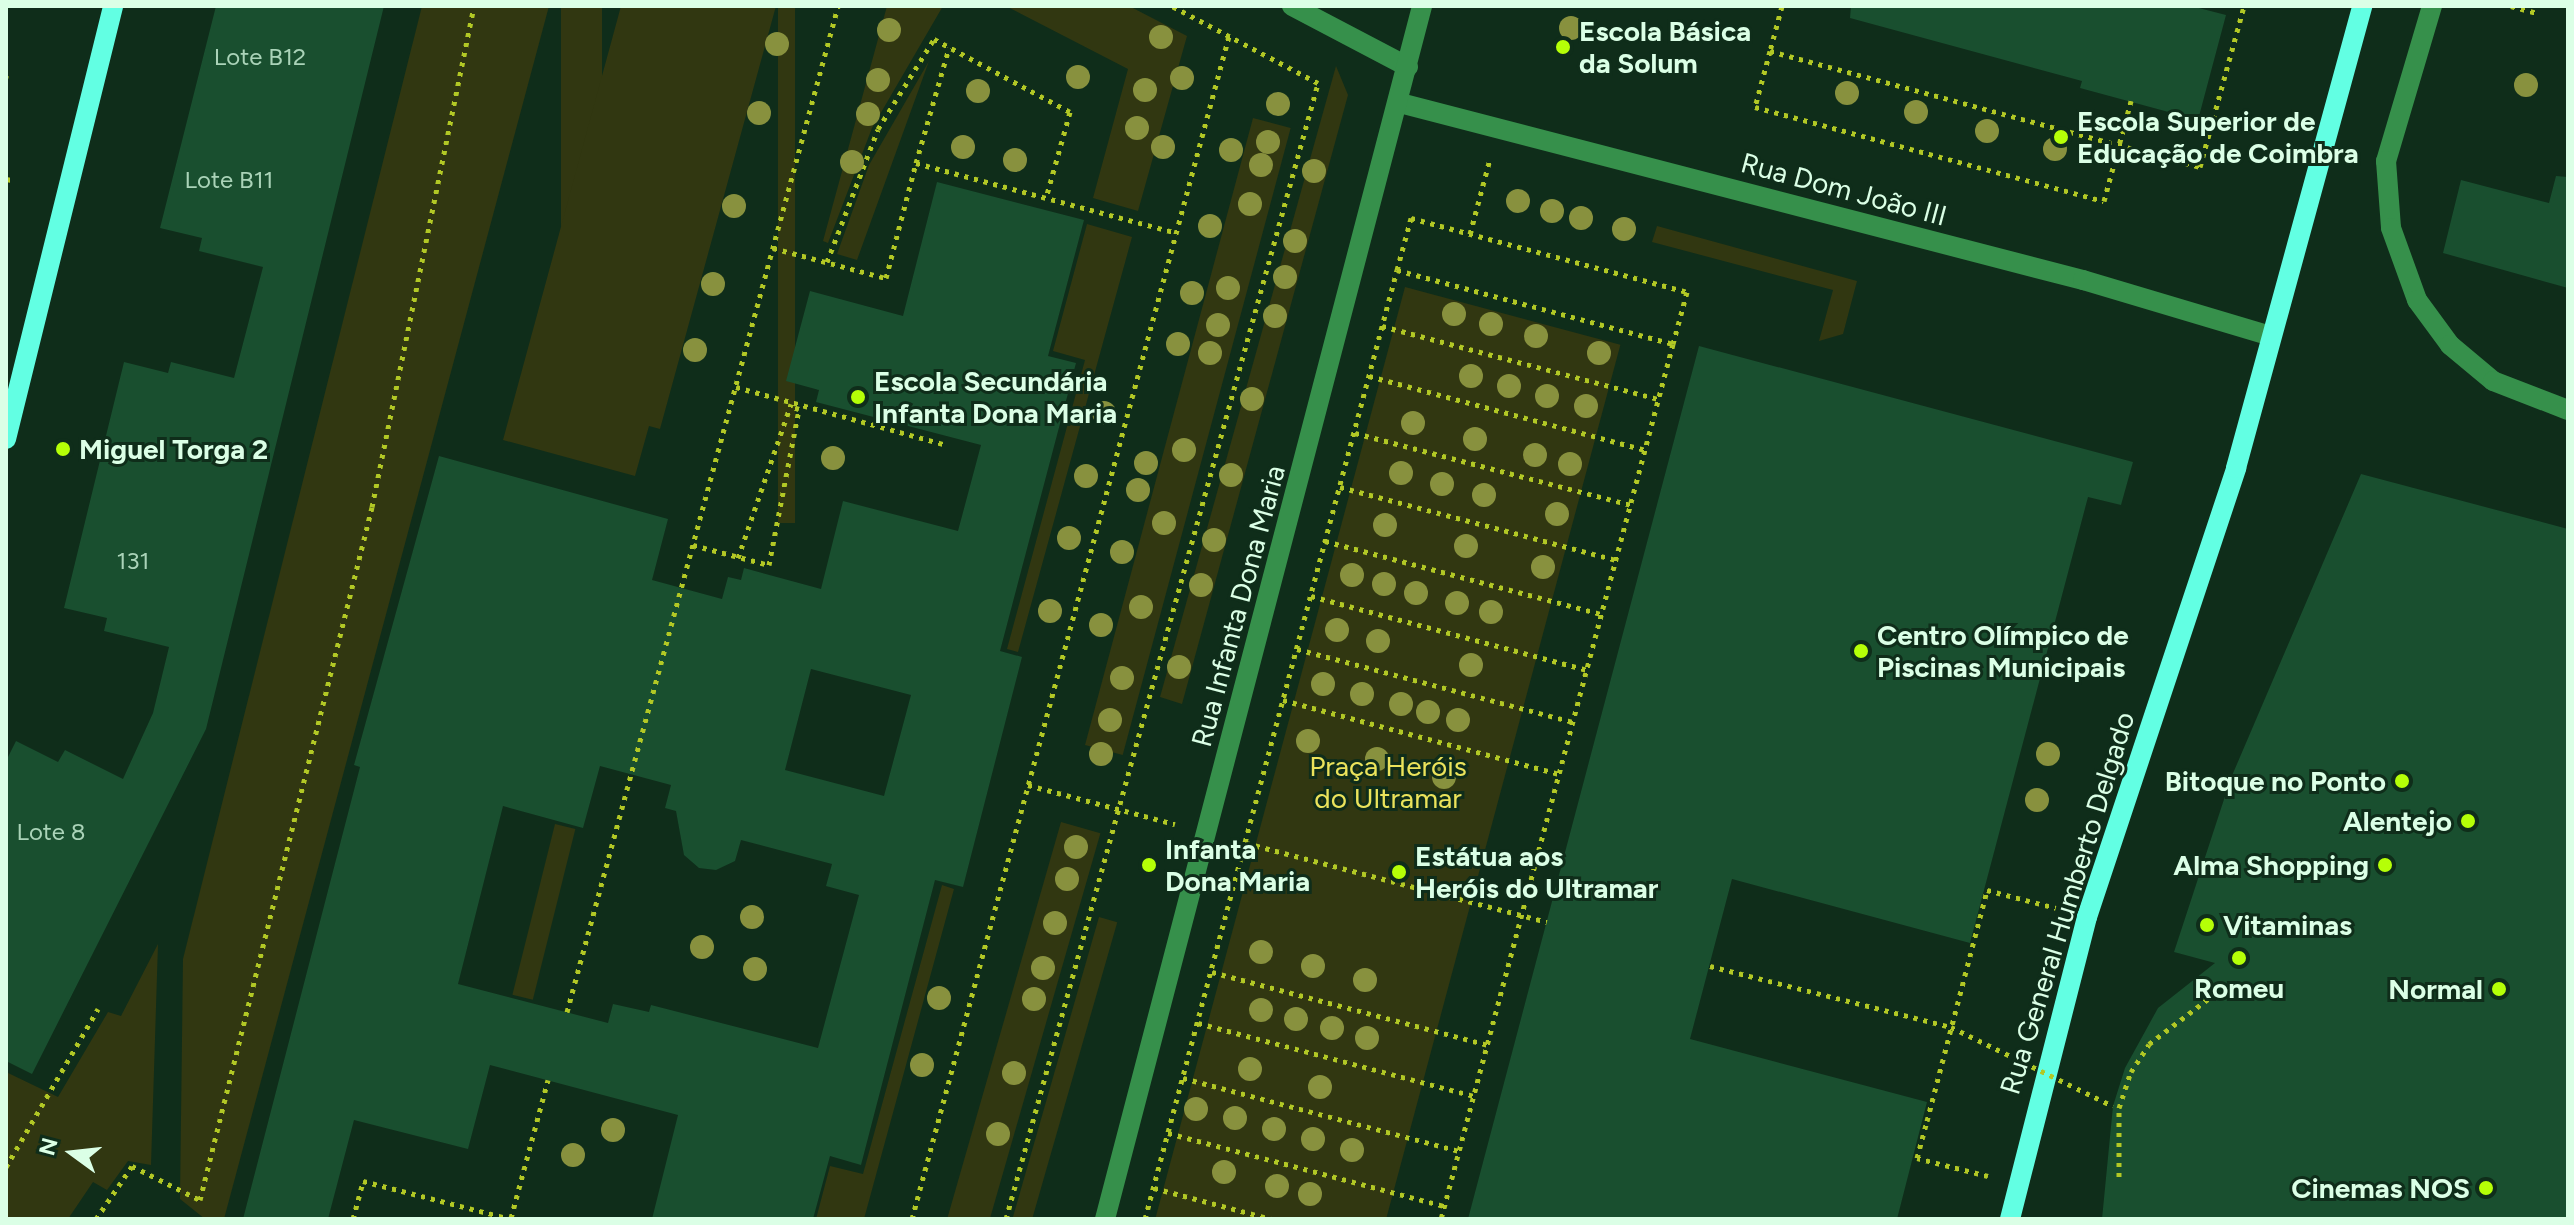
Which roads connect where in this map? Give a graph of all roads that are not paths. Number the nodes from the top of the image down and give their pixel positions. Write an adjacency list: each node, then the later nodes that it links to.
1 (113, 6): 10 (main road)
2 (1292, 6): 6 (street)
3 (1422, 6): 6 (street, Rua Infanta Dona Maria)
4 (2362, 6): 8 (main road, Rua General Humberto Delgado)
5 (2432, 6): 9 (street)
6 (1408, 67): 7 (street, Rua Infanta Dona Maria)
7 (1400, 103): 8 (street, Rua Dom João III); 11 (street, Rua Infanta Dona Maria)
8 (2271, 336): 12 (main road, Rua General Humberto Delgado)
9 (2568, 410)
10 (6, 439)
11 (1105, 1219)
12 (2010, 1219)

